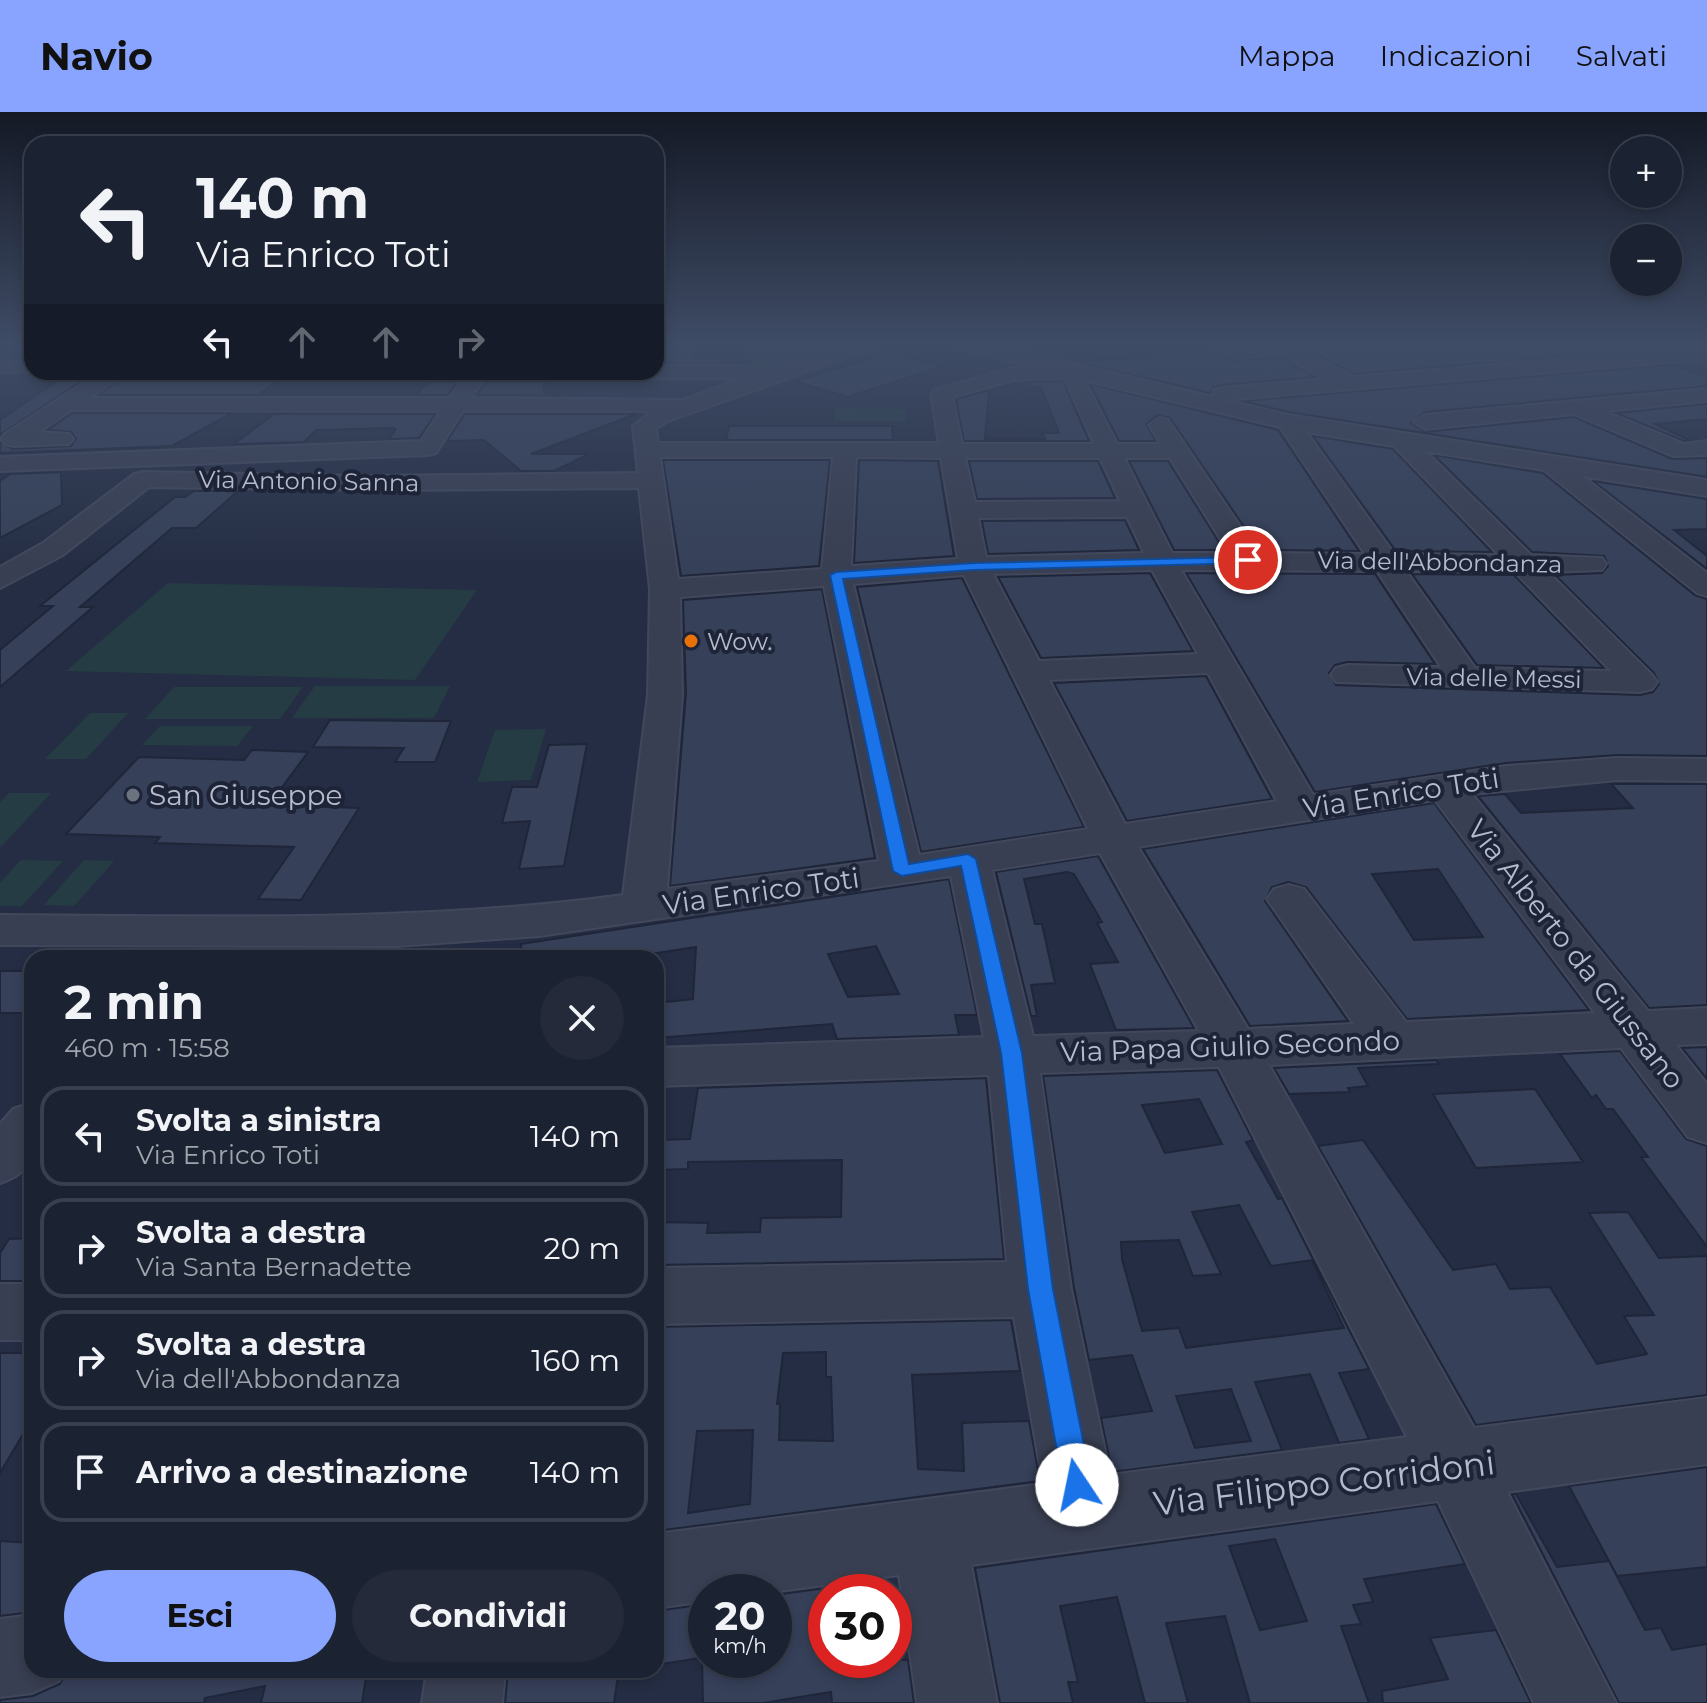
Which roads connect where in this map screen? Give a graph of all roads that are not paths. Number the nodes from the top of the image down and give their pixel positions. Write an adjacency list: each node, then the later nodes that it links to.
1 (44, 418): 18 (street)
2 (235, 418): 18 (street)
3 (449, 418): 26 (street)
4 (553, 418): 17 (street)
5 (660, 418): 29 (street)
6 (946, 418): 22 (street)
7 (1094, 418): 23 (street)
8 (1156, 418): 24 (street)
9 (1272, 418): 14 (street)
10 (1417, 418): 15 (street)
11 (1463, 418): 15 (street)
12 (1603, 418): 13 (street)
13 (1609, 421): 16 (street); 20 (street)
14 (1288, 422): 19 (street); 36 (street)
15 (1425, 422): 25 (street)
16 (1553, 428)
17 (547, 429)
18 (213, 432): 26 (street)
19 (1402, 441): 25 (street); 37 (street)
20 (1707, 448)
21 (845, 451): 22 (street, Via Antonio Sanna); 29 (street, Via Antonio Sanna); 40 (street)
22 (953, 451): 23 (street, Via Antonio Sanna); 33 (street)
23 (1110, 451): 24 (street, Via Antonio Sanna); 32 (street)
24 (1175, 451): 34 (street)
25 (1479, 452): 27 (street)
26 (167, 459): 28 (street); 30 (street)
27 (1551, 463): 31 (street); 42 (street)
28 (0, 464)
29 (648, 465): 30 (street, Via Antonio Sanna); 43 (street)
30 (143, 479): 41 (street)
31 (1707, 488)
32 (1137, 509): 33 (street); 35 (street)
33 (963, 510): 39 (street)
34 (1248, 560): 35 (street, Via dell'Abbondanza); 36 (street, Via dell'Abbondanza)
35 (1162, 561): 39 (street, Via dell'Abbondanza); 44 (street)
36 (1384, 562): 37 (street, Via dell'Abbondanza); 47 (street)
37 (1521, 563): 38 (street, Via dell'Abbondanza); 47 (street, Via delle Messi)
38 (1592, 564)
39 (974, 566): 40 (street, Via dell'Abbondanza); 45 (street)
40 (836, 575): 43 (street, Via dell'Abbondanza); 53 (street)
41 (0, 579)
42 (1707, 587)
43 (665, 589): 55 (street)
44 (1219, 663): 45 (street); 50 (street)
45 (1027, 671): 51 (street)
46 (1348, 675): 47 (street, Via delle Messi)
47 (1465, 678)
48 (1699, 777): 49 (street, Via Enrico Toti)
49 (1445, 786): 50 (street, Via Enrico Toti); 59 (street, Via Alberto da Giussano)
50 (1301, 809): 51 (street, Via Enrico Toti)
51 (1112, 837): 52 (street, Via Enrico Toti); 61 (street)
52 (968, 859): 53 (street, Via Enrico Toti); 62 (street)
53 (902, 871): 55 (street, Via Enrico Toti)
54 (1289, 899): 60 (street)
55 (643, 908): 57 (street, Via Enrico Toti)
56 (0, 930): 57 (street, Via Enrico Toti)
57 (539, 940)
58 (1707, 1026): 59 (street, Via Papa Giulio Secondo)
59 (1632, 1028): 60 (street, Via Papa Giulio Secondo); 64 (street, Via Alberto da Giussano)
60 (1393, 1041): 61 (street, Via Papa Giulio Secondo)
61 (1234, 1048): 62 (street, Via Papa Giulio Secondo); 72 (street)
62 (1012, 1053): 63 (street, Via Papa Giulio Secondo); 67 (street)
63 (664, 1067)
64 (1707, 1122)
65 (24, 1133): 66 (street)
66 (0, 1161)
67 (1040, 1289): 68 (street); 73 (street)
68 (664, 1296)
69 (0, 1312): 70 (street)
70 (24, 1312)
71 (1707, 1431): 72 (street, Via Filippo Corridoni)
72 (1458, 1467): 73 (street, Via Filippo Corridoni); 81 (street)
73 (1083, 1513): 74 (street, Via Filippo Corridoni)
74 (929, 1534): 75 (street, Via Filippo Corridoni); 80 (street)
75 (664, 1570)
76 (24, 1655): 77 (street)
77 (0, 1658)
78 (465, 1678): 79 (street)
79 (462, 1703)
80 (957, 1703)
81 (1576, 1703)

